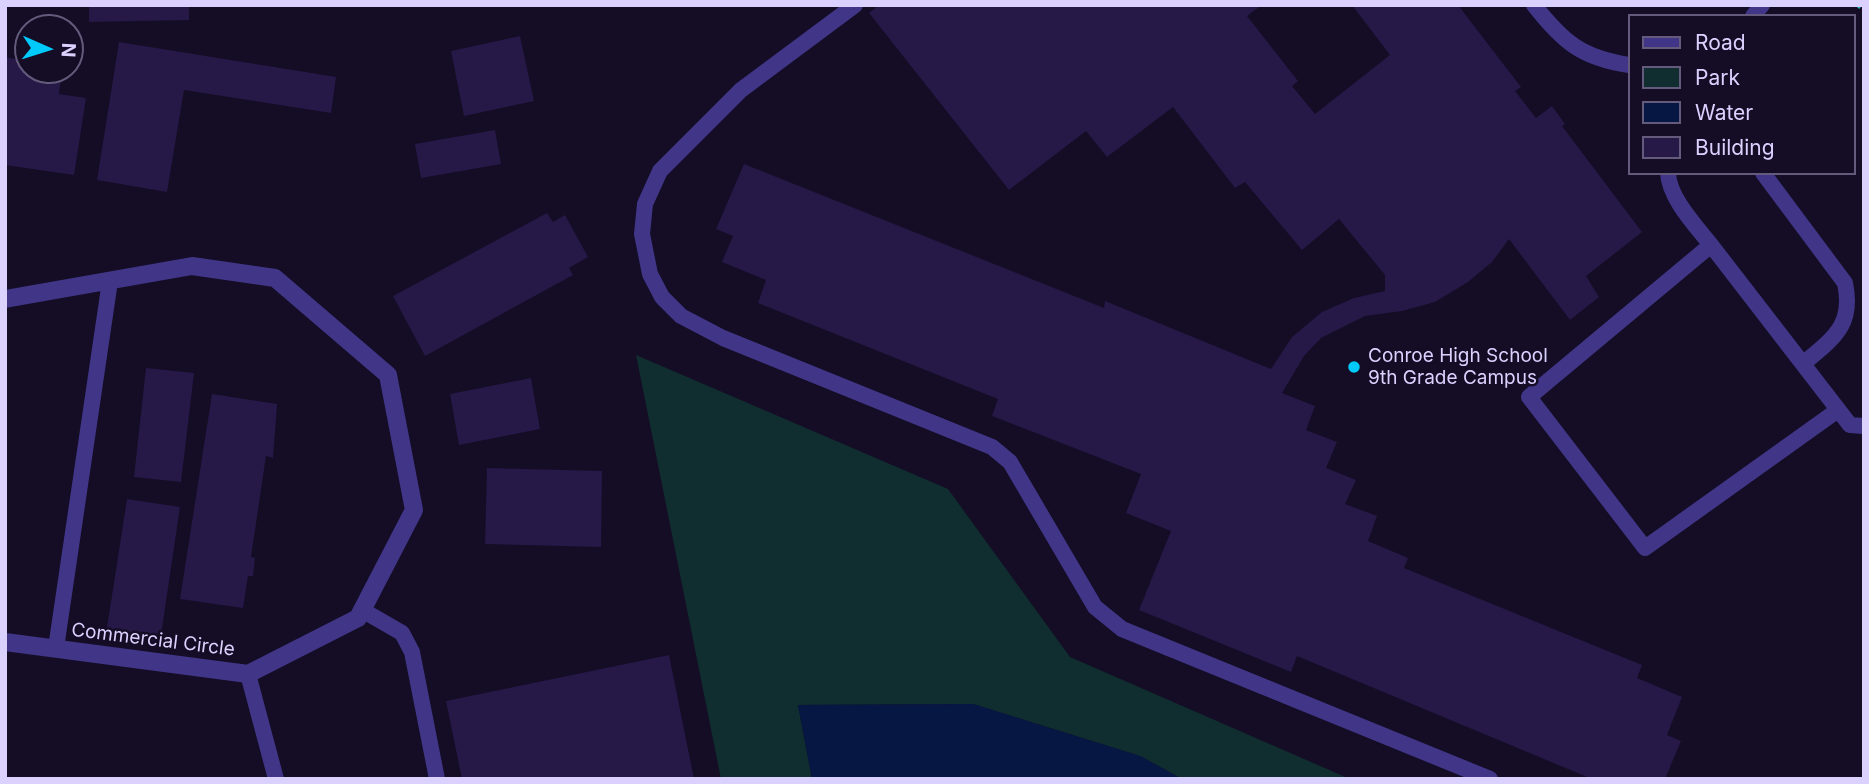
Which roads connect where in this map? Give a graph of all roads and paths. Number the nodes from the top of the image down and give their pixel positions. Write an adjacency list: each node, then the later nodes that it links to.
1 (855, 5): 20 (lane)
2 (1534, 5): 5 (lane)
3 (1858, 5): 4 (path)
4 (1864, 10)
5 (1628, 65)
6 (1668, 175): 8 (lane)
7 (1765, 175): 11 (lane)
8 (1711, 245): 11 (lane); 12 (lane)
9 (110, 281): 10 (street, Commercial Circle); 14 (street, Commercial Circle); 16 (lane)
10 (5, 299)
11 (1803, 363): 12 (lane)
12 (1838, 410): 13 (lane)
13 (1864, 426)
14 (362, 610): 17 (street, Commercial Circle); 19 (lane)
15 (5, 642): 16 (street, Commercial Circle)
16 (56, 648): 17 (street, Commercial Circle)
17 (248, 674): 18 (lane)
18 (276, 779)
19 (437, 779)
20 (1490, 779)

